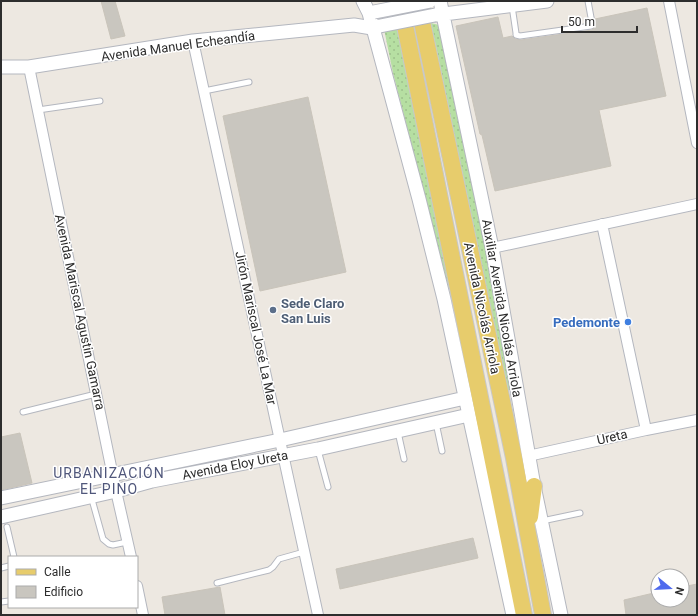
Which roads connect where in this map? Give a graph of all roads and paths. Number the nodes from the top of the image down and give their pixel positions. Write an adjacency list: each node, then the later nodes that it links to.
1 (363, 1): 10 (street)
2 (400, 1): 67 (main road, Avenida Nicolás Arriola)
3 (417, 1): 57 (main road, Avenida Nicolás Arriola)
4 (430, 1): 10 (street, bridge)
5 (547, 1): 8 (street, Avenida Manuel Echeandía)
6 (588, 1): 8 (lane)
7 (668, 1): 20 (street)
8 (512, 6): 9 (street, Avenida Manuel Echeandía)
9 (439, 10): 12 (street, Avenida Manuel Echeandía, bridge); 23 (street, Auxiliar Avenida Nicolás Arriola)
10 (371, 13): 11 (street); 12 (street)
11 (354, 25): 12 (street, Avenida Manuel Echeandía); 13 (street, Avenida Manuel Echeandía)
12 (376, 27): 25 (street)
13 (193, 42): 15 (street, Avenida Manuel Echeandía); 17 (street, Jirón Mariscal José La Mar)
14 (1, 67): 15 (street, Avenida Manuel Echeandía)
15 (29, 67): 19 (street, Avenida Mariscal Agustin Gamarra)
16 (250, 82): 17 (lane)
17 (204, 91): 34 (street, Jirón Mariscal José La Mar)
18 (100, 101): 19 (lane)
19 (38, 110): 24 (street, Avenida Mariscal Agustin Gamarra)
20 (697, 143)
21 (697, 204): 22 (street)
22 (602, 224): 23 (street); 32 (street)
23 (492, 248): 40 (street, Auxiliar Avenida Nicolás Arriola)
24 (96, 394): 27 (lane); 44 (street, Avenida Mariscal Agustin Gamarra)
25 (465, 398): 26 (street, Avenida Eloy Ureta); 28 (street)
26 (421, 408): 30 (street); 31 (street, Avenida Eloy Ureta)
27 (23, 412)
28 (469, 416): 30 (street, Avenida Eloy Ureta); 66 (street)
29 (697, 420): 32 (street, Ureta)
30 (430, 424): 33 (street, Avenida Eloy Ureta); 38 (lane)
31 (338, 427): 34 (street, Avenida Eloy Ureta); 35 (street)
32 (646, 430): 40 (street, Ureta)
33 (398, 431): 35 (street, Avenida Eloy Ureta); 41 (lane)
34 (280, 440): 36 (street, Avenida Eloy Ureta); 39 (street, Jirón Mariscal José La Mar)
35 (342, 443): 37 (street, Avenida Eloy Ureta)
36 (235, 449): 42 (street); 43 (street, Avenida Eloy Ureta)
37 (318, 449): 39 (street, Avenida Eloy Ureta); 48 (lane)
38 (442, 451)
39 (283, 456): 42 (street, Avenida Eloy Ureta); 59 (street, Jirón Mariscal José La Mar)
40 (528, 456): 47 (street, Auxiliar Avenida Nicolás Arriola)
41 (404, 459)
42 (238, 465): 46 (street, Avenida Eloy Ureta)
43 (150, 466): 44 (street, Avenida Eloy Ureta); 46 (street)
44 (113, 474): 45 (street, Avenida Eloy Ureta); 49 (street, Avenida Mariscal Agustin Gamarra)
45 (88, 480): 50 (street, Avenida Eloy Ureta); 51 (lane)
46 (152, 481): 49 (street, Avenida Eloy Ureta)
47 (534, 486): 55 (street, Auxiliar Avenida Nicolás Arriola); 57 (main road)
48 (328, 487)
49 (116, 491): 51 (street, Avenida Eloy Ureta); 58 (street, Avenida Mariscal Agustin Gamarra)
50 (15, 495): 52 (street, Avenida Eloy Ureta); 54 (street)
51 (91, 496): 54 (street, Avenida Eloy Ureta); 58 (lane)
52 (1, 498)
53 (580, 513): 55 (lane)
54 (9, 518): 56 (lane); 60 (lane)
55 (541, 522): 69 (street, Auxiliar Avenida Nicolás Arriola)
56 (1, 529)
57 (528, 534): 68 (main road, Avenida Nicolás Arriola)
58 (127, 542): 61 (street, Avenida Mariscal Agustin Gamarra)
59 (304, 552): 62 (lane); 65 (street, Jirón Mariscal José La Mar)
60 (14, 556)
61 (131, 556)
62 (217, 583)
63 (138, 591): 64 (street)
64 (143, 615)
65 (318, 615)
66 (513, 615)
67 (524, 615)
68 (543, 615)
69 (561, 615)

